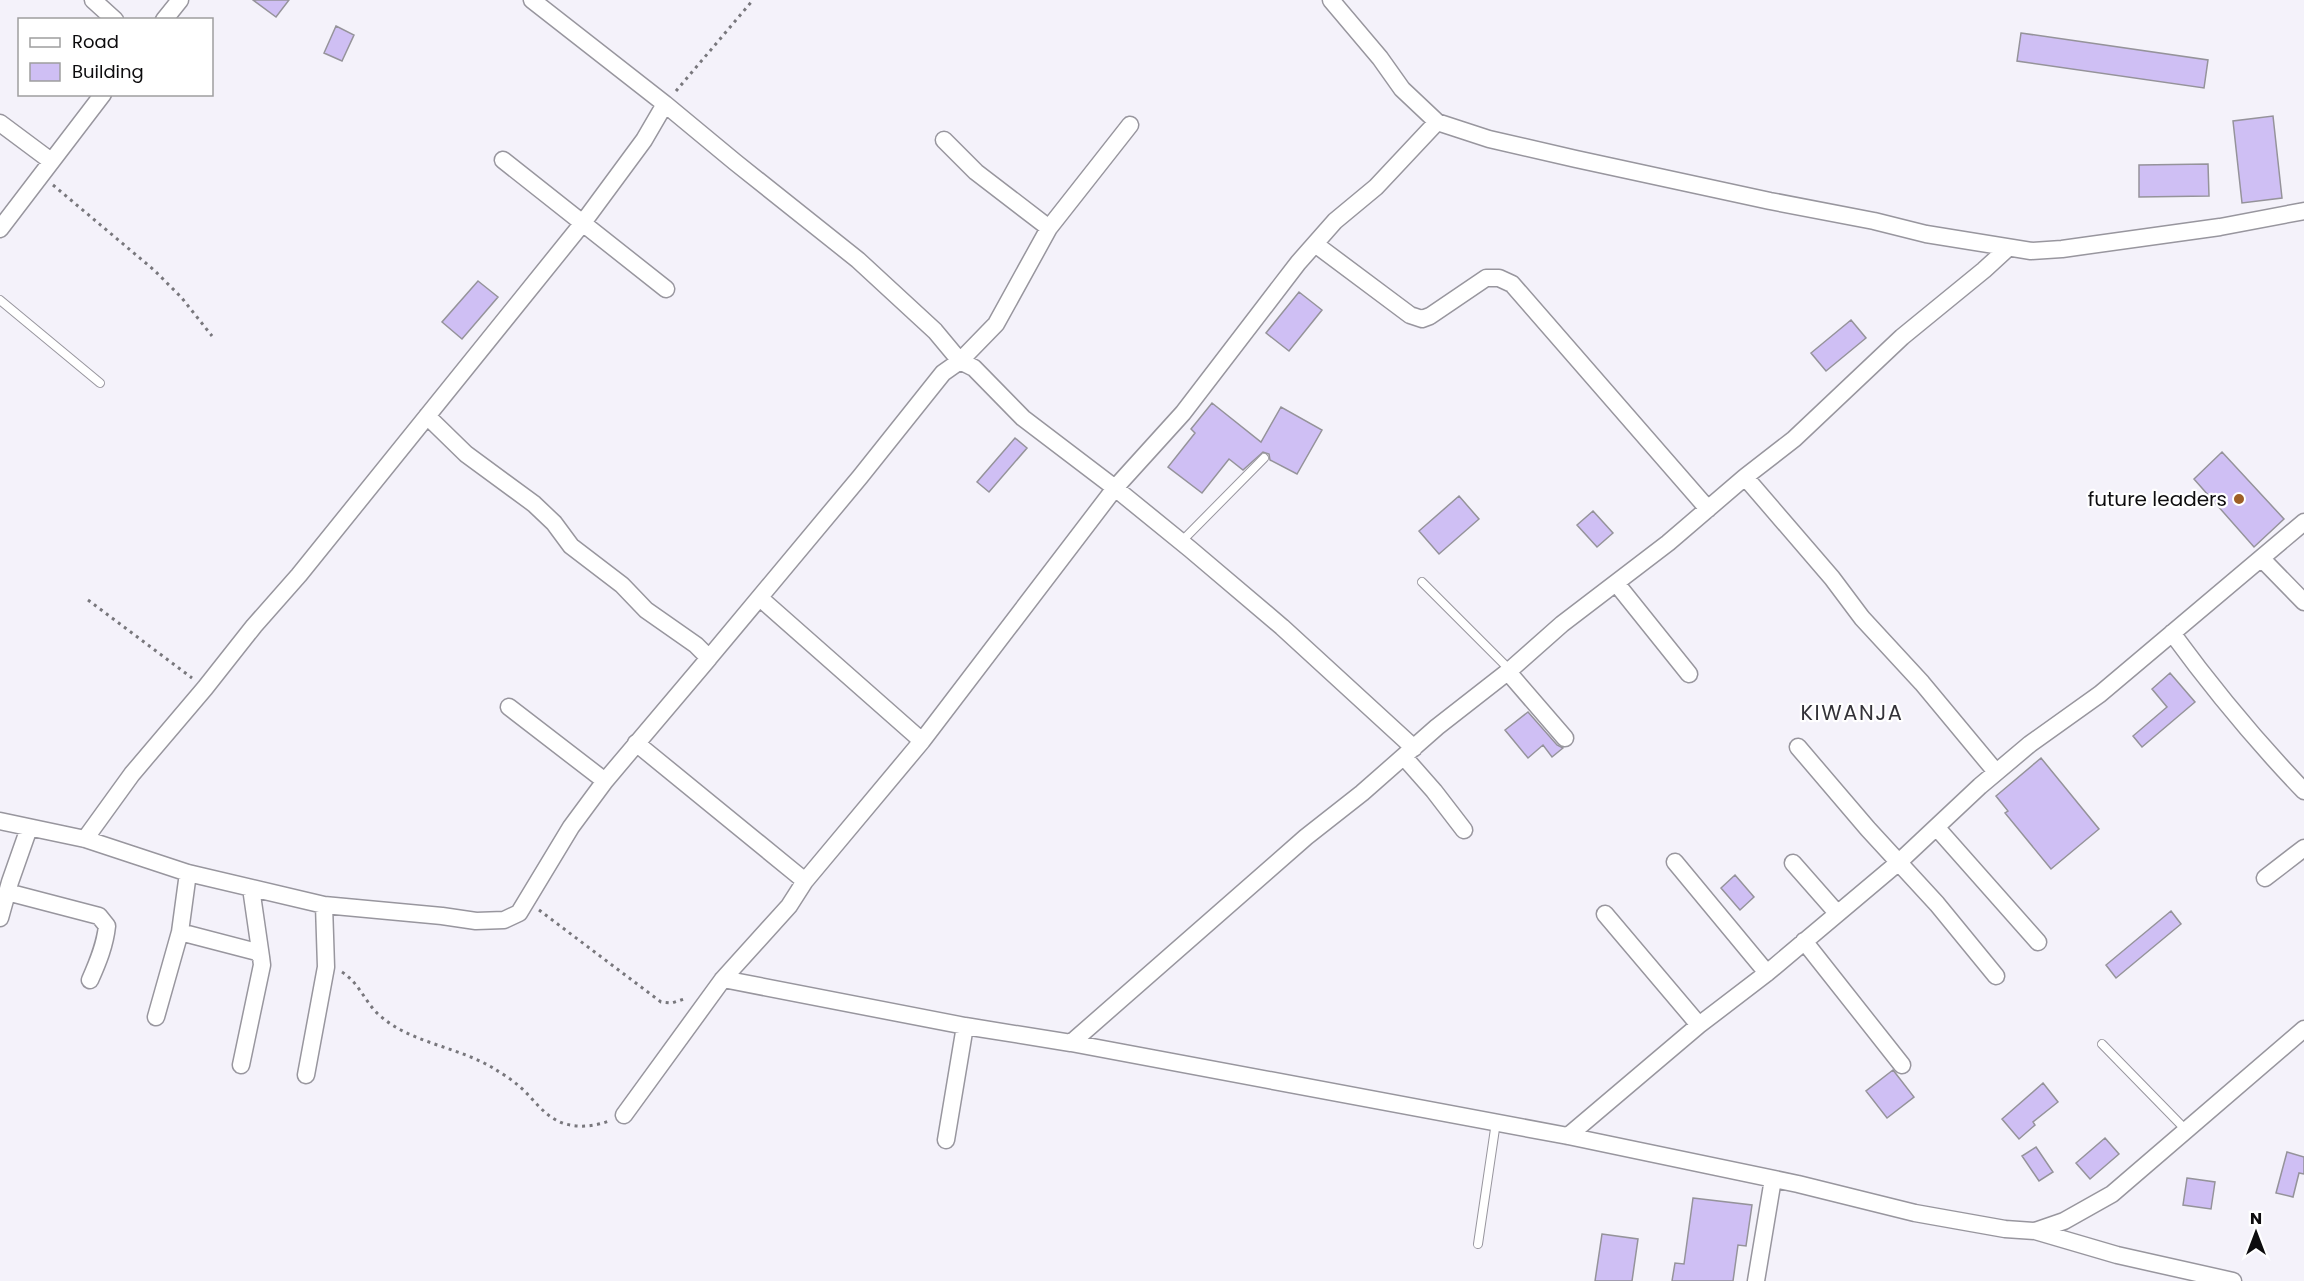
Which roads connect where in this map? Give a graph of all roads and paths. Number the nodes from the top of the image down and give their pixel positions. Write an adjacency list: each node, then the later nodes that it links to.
1 (93, 0): 6 (street)
2 (180, 0): 7 (street)
3 (532, 0): 9 (street)
4 (753, 0): 9 (path)
5 (1331, 0): 10 (street)
6 (114, 18)
7 (166, 18)
8 (101, 96): 15 (street)
9 (665, 104): 17 (street); 25 (street)
10 (1437, 122): 20 (street); 21 (street)
11 (0, 123): 15 (street)
12 (1130, 125): 18 (street)
13 (944, 140): 18 (street)
14 (503, 160): 17 (street)
15 (46, 168): 19 (street); 24 (path)
16 (2304, 211): 21 (street)
17 (582, 224): 22 (street); 27 (street)
18 (1049, 228): 25 (street)
19 (0, 229)
20 (1315, 244): 30 (street); 31 (street)
21 (2008, 248): 29 (street)
22 (666, 289)
23 (0, 300): 26 (lane)
24 (212, 336)
25 (960, 361): 30 (street); 37 (street)
26 (100, 382)
27 (427, 416): 41 (street); 44 (street)
28 (1264, 458): 33 (lane)
29 (1745, 477): 31 (street); 51 (street)
30 (1115, 488): 33 (street); 47 (street)
31 (1708, 508): 36 (street)
32 (2304, 522): 34 (street)
33 (1181, 542): 50 (street)
34 (2262, 560): 39 (street); 40 (street)
35 (1422, 582): 42 (lane)
36 (1616, 583): 42 (street); 43 (street)
37 (760, 598): 41 (street); 47 (street)
38 (88, 600): 44 (path)
39 (2304, 602)
40 (2172, 633): 51 (street); 53 (street)
41 (709, 658): 48 (street)
42 (1509, 671): 46 (street); 50 (street)
43 (1689, 674)
44 (205, 688): 58 (street)
45 (509, 707): 52 (street)
46 (1565, 738)
47 (922, 741): 65 (street)
48 (636, 743): 52 (street); 65 (street)
49 (1798, 747): 61 (street)
50 (1409, 752): 57 (street); 87 (street)
51 (1996, 772): 56 (street)
52 (604, 781): 68 (street)
53 (2303, 788)
54 (0, 821): 55 (street)
55 (29, 828): 58 (street); 67 (street)
56 (1937, 828): 61 (street); 75 (street)
57 (1464, 830)
58 (85, 839): 63 (street)
59 (2304, 848): 64 (street)
60 (1675, 862): 78 (street)
61 (1899, 862): 70 (street); 79 (street)
62 (1793, 863): 70 (street)
63 (188, 873): 66 (street); 73 (street)
64 (2265, 878)
65 (805, 881): 81 (street)
66 (251, 888): 69 (street); 76 (street)
67 (7, 892): 72 (street); 80 (street)
68 (525, 900): 69 (street); 82 (path)
69 (324, 905): 77 (street)
70 (1837, 913): 74 (street)
71 (1605, 914): 84 (street)
72 (0, 918)
73 (180, 932): 76 (street); 83 (street)
74 (1804, 941): 78 (street); 90 (street)
75 (2037, 942)
76 (261, 957): 89 (street)
77 (326, 967): 91 (street); 92 (path)
78 (1767, 973): 84 (street)
79 (1996, 976)
80 (90, 980)
81 (723, 980): 85 (street); 92 (street)
82 (689, 997)
83 (156, 1017)
84 (1699, 1025): 95 (street)
85 (965, 1026): 87 (street); 96 (street)
86 (2304, 1029): 94 (street)
87 (1071, 1042): 93 (street)
88 (2102, 1044): 94 (lane)
89 (241, 1065)
90 (1902, 1065)
91 (306, 1075)
92 (624, 1115)
93 (1496, 1122): 95 (street); 99 (lane)
94 (2186, 1130): 98 (street)
95 (1568, 1136): 97 (street)
96 (946, 1140)
97 (1773, 1179): 98 (street); 100 (street)
98 (2035, 1231): 101 (street)
99 (1478, 1244)
100 (1756, 1281)
101 (2233, 1281)

